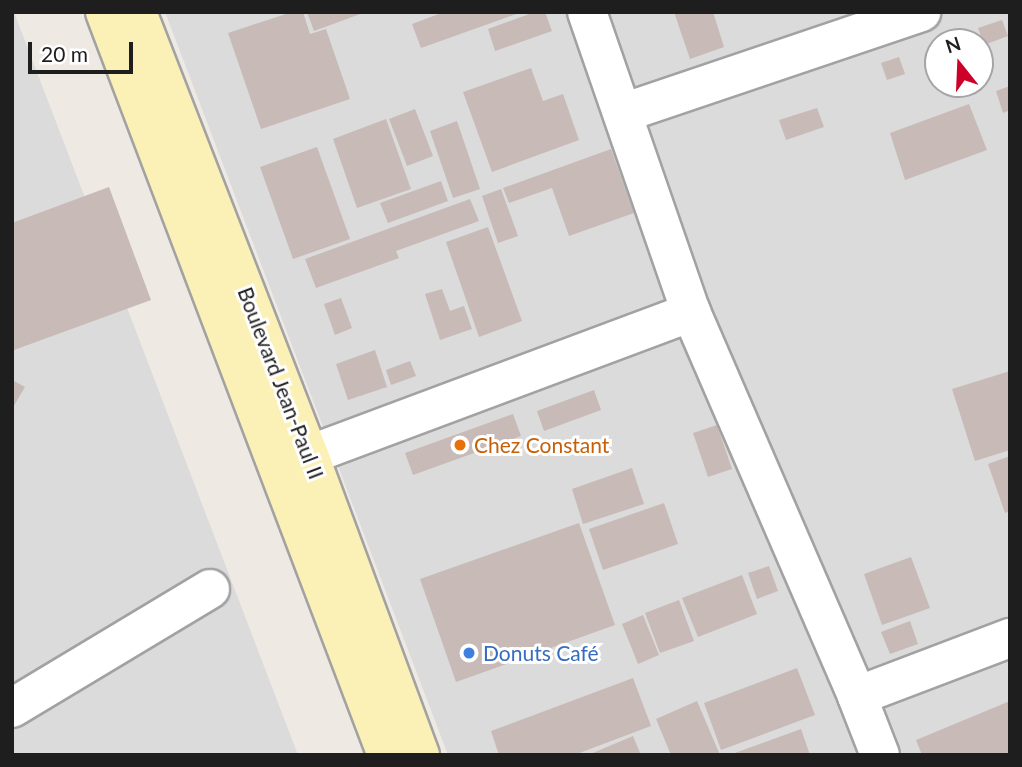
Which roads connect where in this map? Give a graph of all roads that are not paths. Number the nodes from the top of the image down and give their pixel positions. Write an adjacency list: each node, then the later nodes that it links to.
1 (105, 12): 12 (main road, Boulevard Jean-Paul II)
2 (137, 12): 7 (main road, Boulevard Jean-Paul II)
3 (587, 12): 5 (street)
4 (921, 12): 5 (street)
5 (623, 113): 6 (street)
6 (691, 312): 7 (street); 10 (street)
7 (309, 455): 13 (main road, Boulevard Jean-Paul II)
8 (209, 589): 11 (street)
9 (1010, 638): 10 (street)
10 (858, 696): 14 (street)
11 (12, 708)
12 (387, 755)
13 (420, 755)
14 (880, 755)

